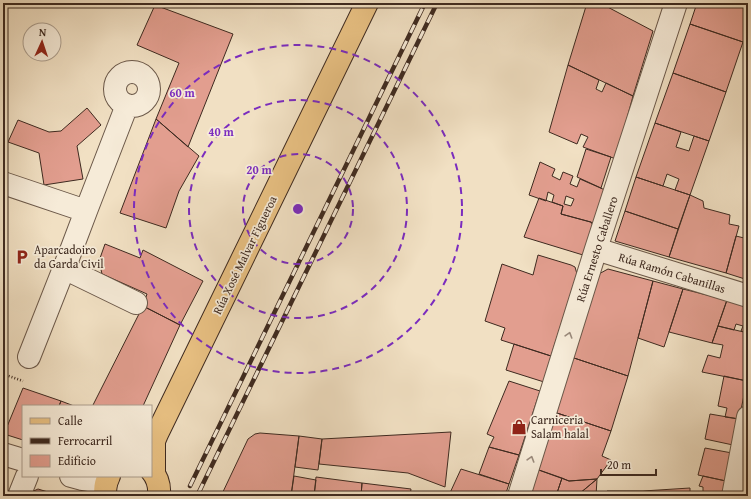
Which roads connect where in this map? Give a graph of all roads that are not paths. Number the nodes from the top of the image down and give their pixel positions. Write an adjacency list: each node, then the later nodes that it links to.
1 (367, 3): 12 (main road, Rúa Xosé Malvar Figueroa)
2 (676, 3): 6 (street, Rúa Ernesto Caballero)
3 (127, 105): 5 (street)
4 (3, 183): 5 (street)
5 (86, 211): 7 (street)
6 (596, 249): 8 (street, Rúa Ramón Cabanillas); 20 (street, Rúa Ernesto Caballero, one-way to 6)
7 (64, 268): 9 (street); 10 (street)
8 (748, 296)
9 (136, 303)
10 (29, 358)
11 (748, 417): 21 (street)
12 (152, 442): 18 (main road, Rúa Xosé Malvar Figueroa)
13 (3, 454): 14 (street)
14 (22, 460)
15 (27, 477): 19 (street)
16 (75, 477): 17 (street)
17 (107, 485)
18 (158, 485)
19 (19, 496)
20 (519, 496)
21 (733, 496)

